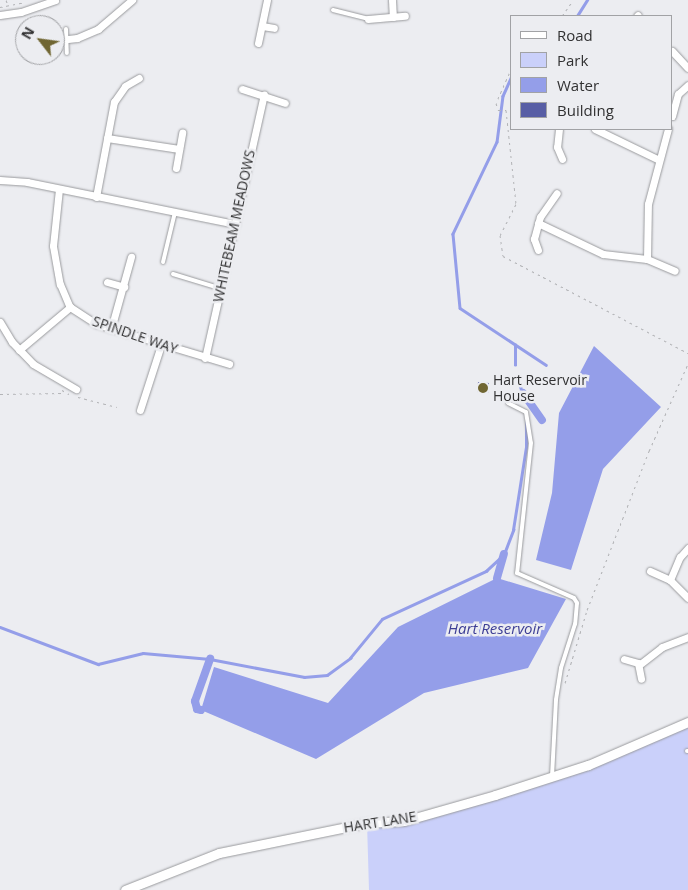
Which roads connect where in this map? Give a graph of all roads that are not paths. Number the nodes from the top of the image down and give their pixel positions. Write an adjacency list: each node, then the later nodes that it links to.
1 (55, 0): 6 (street)
2 (132, 0): 13 (street)
3 (267, 0): 10 (street)
4 (392, 0): 8 (street)
5 (333, 10): 9 (lane)
6 (0, 15)
7 (405, 16): 8 (street)
8 (393, 17): 9 (street)
9 (368, 19)
10 (262, 26): 11 (street); 14 (street)
11 (274, 28)
12 (66, 29): 13 (lane)
13 (68, 38): 16 (lane)
14 (258, 43)
15 (673, 52): 17 (street)
16 (67, 53)
17 (688, 68)
18 (140, 78): 28 (street)
19 (688, 85): 23 (street)
20 (242, 89): 21 (street)
21 (264, 95): 22 (street); 39 (street, WHITEBEAM MEADOWS)
22 (285, 103)
23 (673, 112)
24 (559, 130): 30 (street)
25 (597, 130): 31 (street)
26 (668, 130): 31 (street)
27 (182, 133): 29 (street)
28 (107, 138): 29 (street); 36 (street)
29 (179, 149): 32 (street)
30 (562, 160)
31 (660, 160): 42 (street)
32 (176, 168)
33 (0, 180): 34 (street)
34 (59, 189): 36 (street); 49 (street)
35 (557, 193): 38 (street)
36 (96, 196): 37 (street)
37 (175, 212): 39 (street); 43 (lane)
38 (538, 223): 40 (street); 42 (street)
39 (236, 224): 48 (street, WHITEBEAM MEADOWS)
40 (538, 250)
41 (131, 257): 47 (street)
42 (647, 260): 44 (street)
43 (163, 262)
44 (675, 271)
45 (172, 274): 48 (lane)
46 (107, 282): 47 (street)
47 (124, 287): 51 (street)
48 (222, 289): 54 (street, WHITEBEAM MEADOWS)
49 (70, 307): 51 (street, SPINDLE WAY); 53 (street)
50 (0, 322): 53 (street)
51 (111, 329): 52 (street, SPINDLE WAY)
52 (161, 344): 54 (street, SPINDLE WAY); 58 (street)
53 (19, 350): 56 (street)
54 (205, 358): 55 (street, SPINDLE WAY)
55 (228, 364)
56 (76, 389)
57 (508, 403): 68 (lane)
58 (140, 410)
59 (688, 548): 61 (street)
60 (650, 571): 61 (street)
61 (670, 580): 62 (street)
62 (688, 598)
63 (688, 637): 65 (street)
64 (624, 659): 65 (street)
65 (639, 665): 66 (street)
66 (641, 679)
67 (688, 722): 68 (street, HART LANE)
68 (552, 777): 69 (street, HART LANE)
69 (125, 890)

